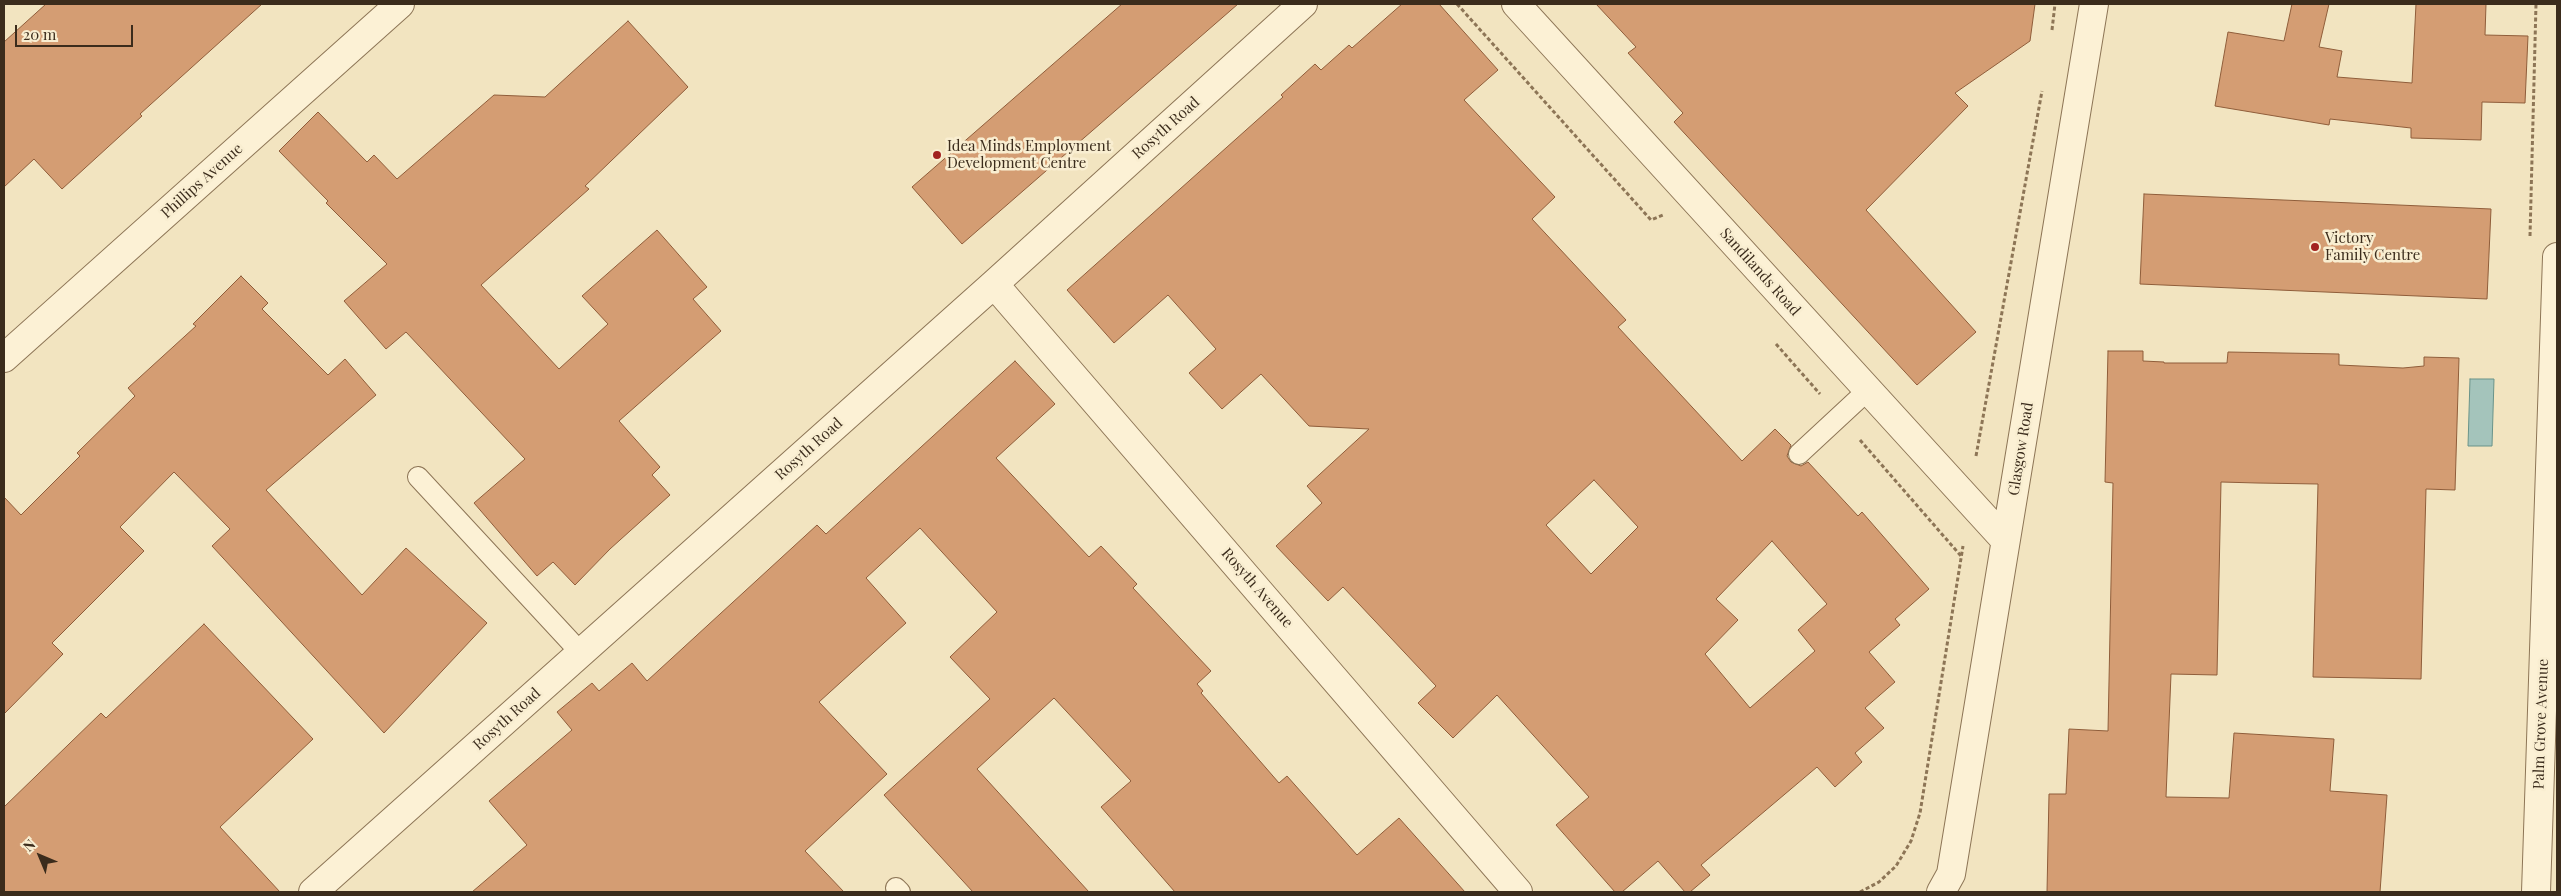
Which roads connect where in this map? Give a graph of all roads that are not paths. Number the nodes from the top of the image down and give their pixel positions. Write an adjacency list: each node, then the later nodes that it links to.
1 (400, 4): 7 (street, Phillips Avenue)
2 (1303, 4): 6 (street, Rosyth Road)
3 (1516, 4): 8 (street, Sandilands Road)
4 (2094, 4): 11 (street, Glasgow Road)
5 (2557, 257): 16 (street, Palm Grove Avenue)
6 (994, 284): 12 (street, Rosyth Road); 14 (street, Rosyth Avenue)
7 (4, 358)
8 (1868, 390): 9 (lane); 11 (street, Sandilands Road)
9 (1800, 454)
10 (418, 477): 12 (lane)
11 (2005, 540): 15 (street, Glasgow Road)
12 (581, 653): 13 (street, Rosyth Road)
13 (312, 892)
14 (1518, 892)
15 (1941, 892)
16 (2536, 892)

